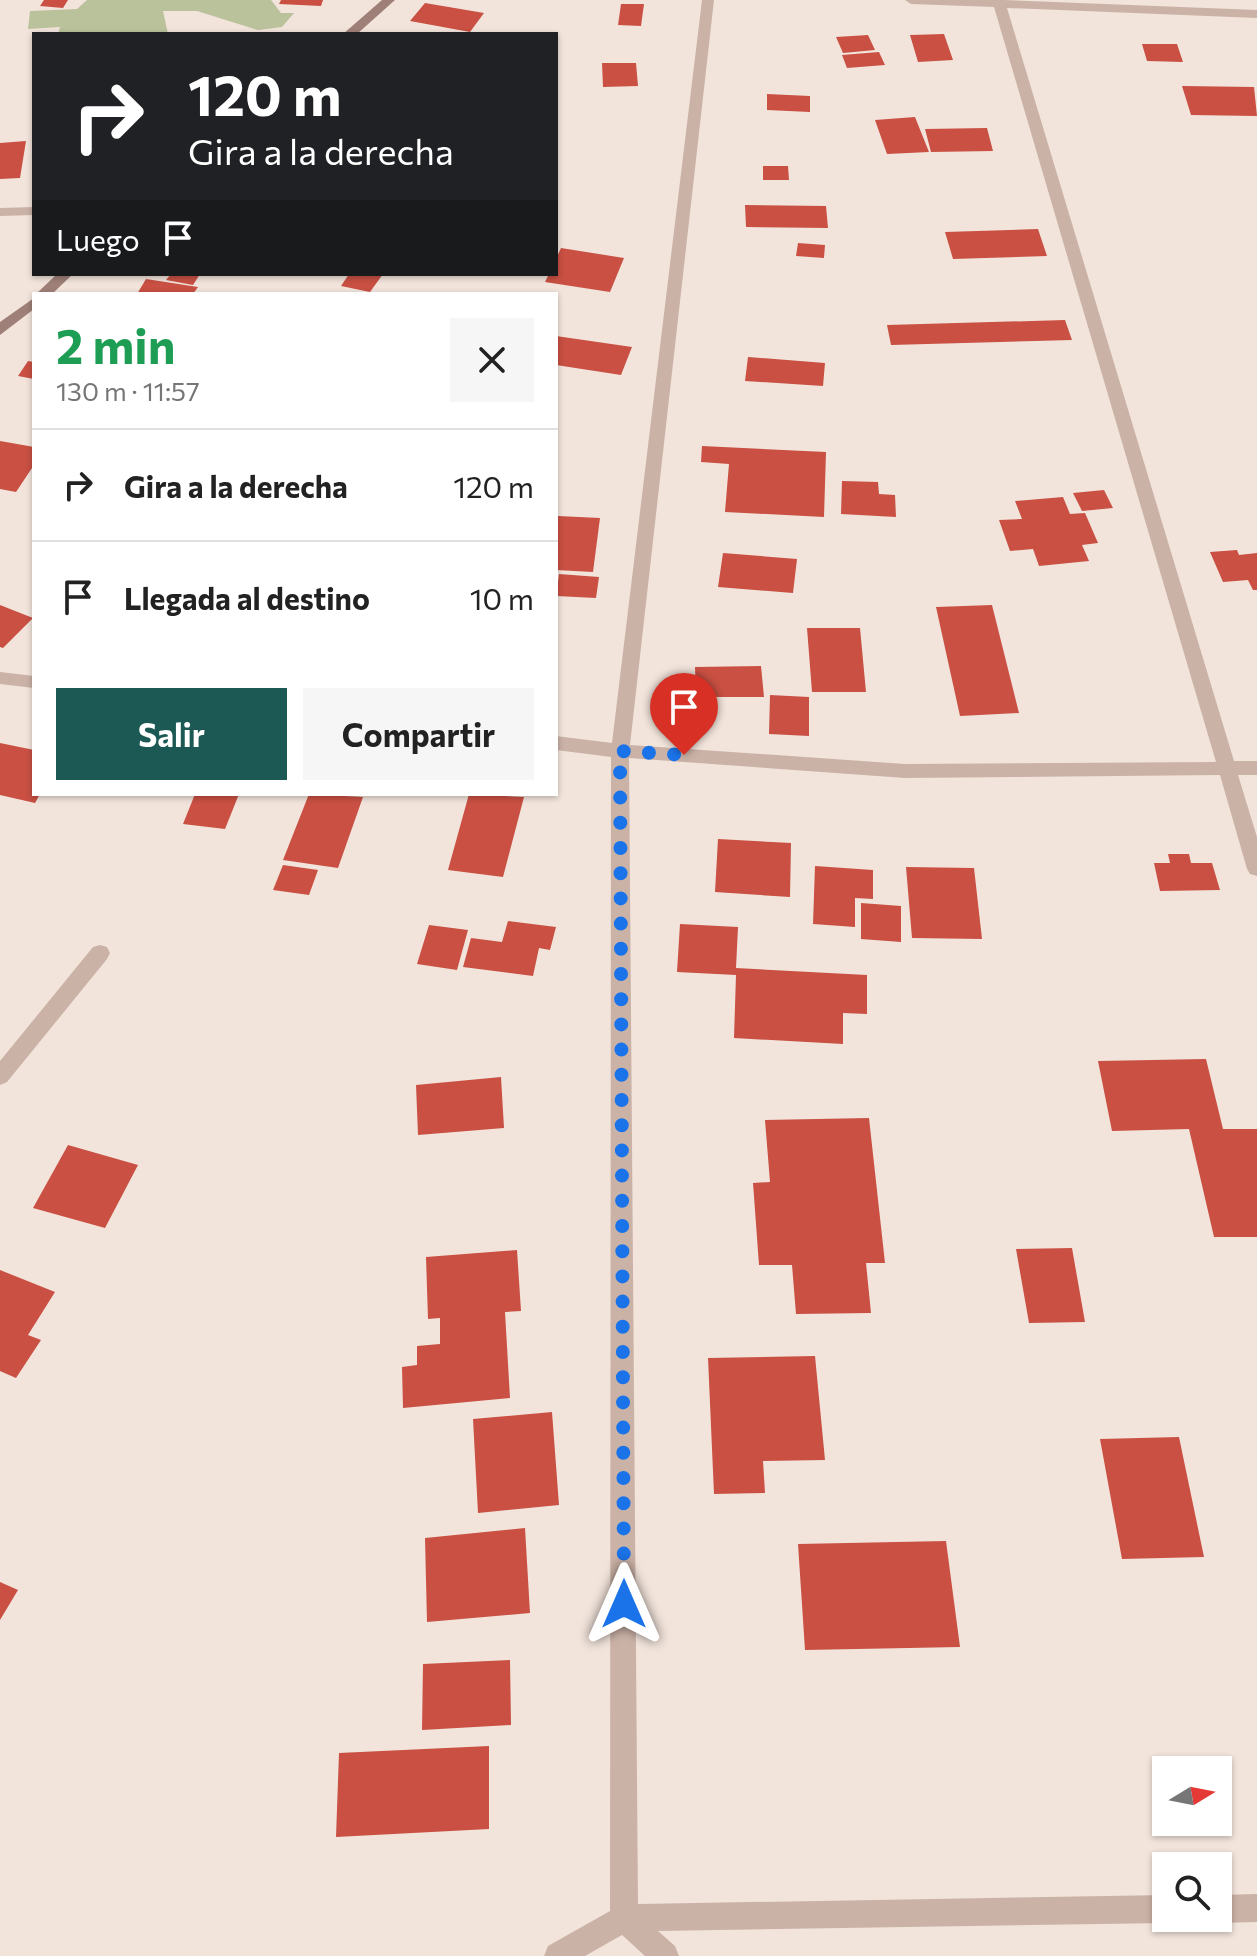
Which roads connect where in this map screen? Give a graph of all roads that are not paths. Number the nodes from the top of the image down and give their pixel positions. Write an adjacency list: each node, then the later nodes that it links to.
1 (389, 0): 6 (street)
2 (708, 0): 16 (street)
3 (911, 0): 4 (street)
4 (999, 3): 5 (street); 17 (street)
5 (1257, 14)
6 (351, 32)
7 (32, 211): 8 (street)
8 (0, 212)
9 (64, 276): 10 (street)
10 (45, 292)
11 (32, 304): 12 (street)
12 (0, 330)
13 (0, 678): 14 (street)
14 (32, 682)
15 (558, 743): 16 (street)
16 (620, 751): 17 (street); 25 (street)
17 (1229, 768): 18 (street); 19 (street)
18 (1257, 768)
19 (1257, 869)
20 (100, 953): 21 (street)
21 (0, 1076)
22 (1257, 1908): 24 (street)
23 (1152, 1909): 25 (street)
24 (1232, 1909)
25 (624, 1918): 26 (street); 27 (street)
26 (558, 1956)
27 (665, 1956)

